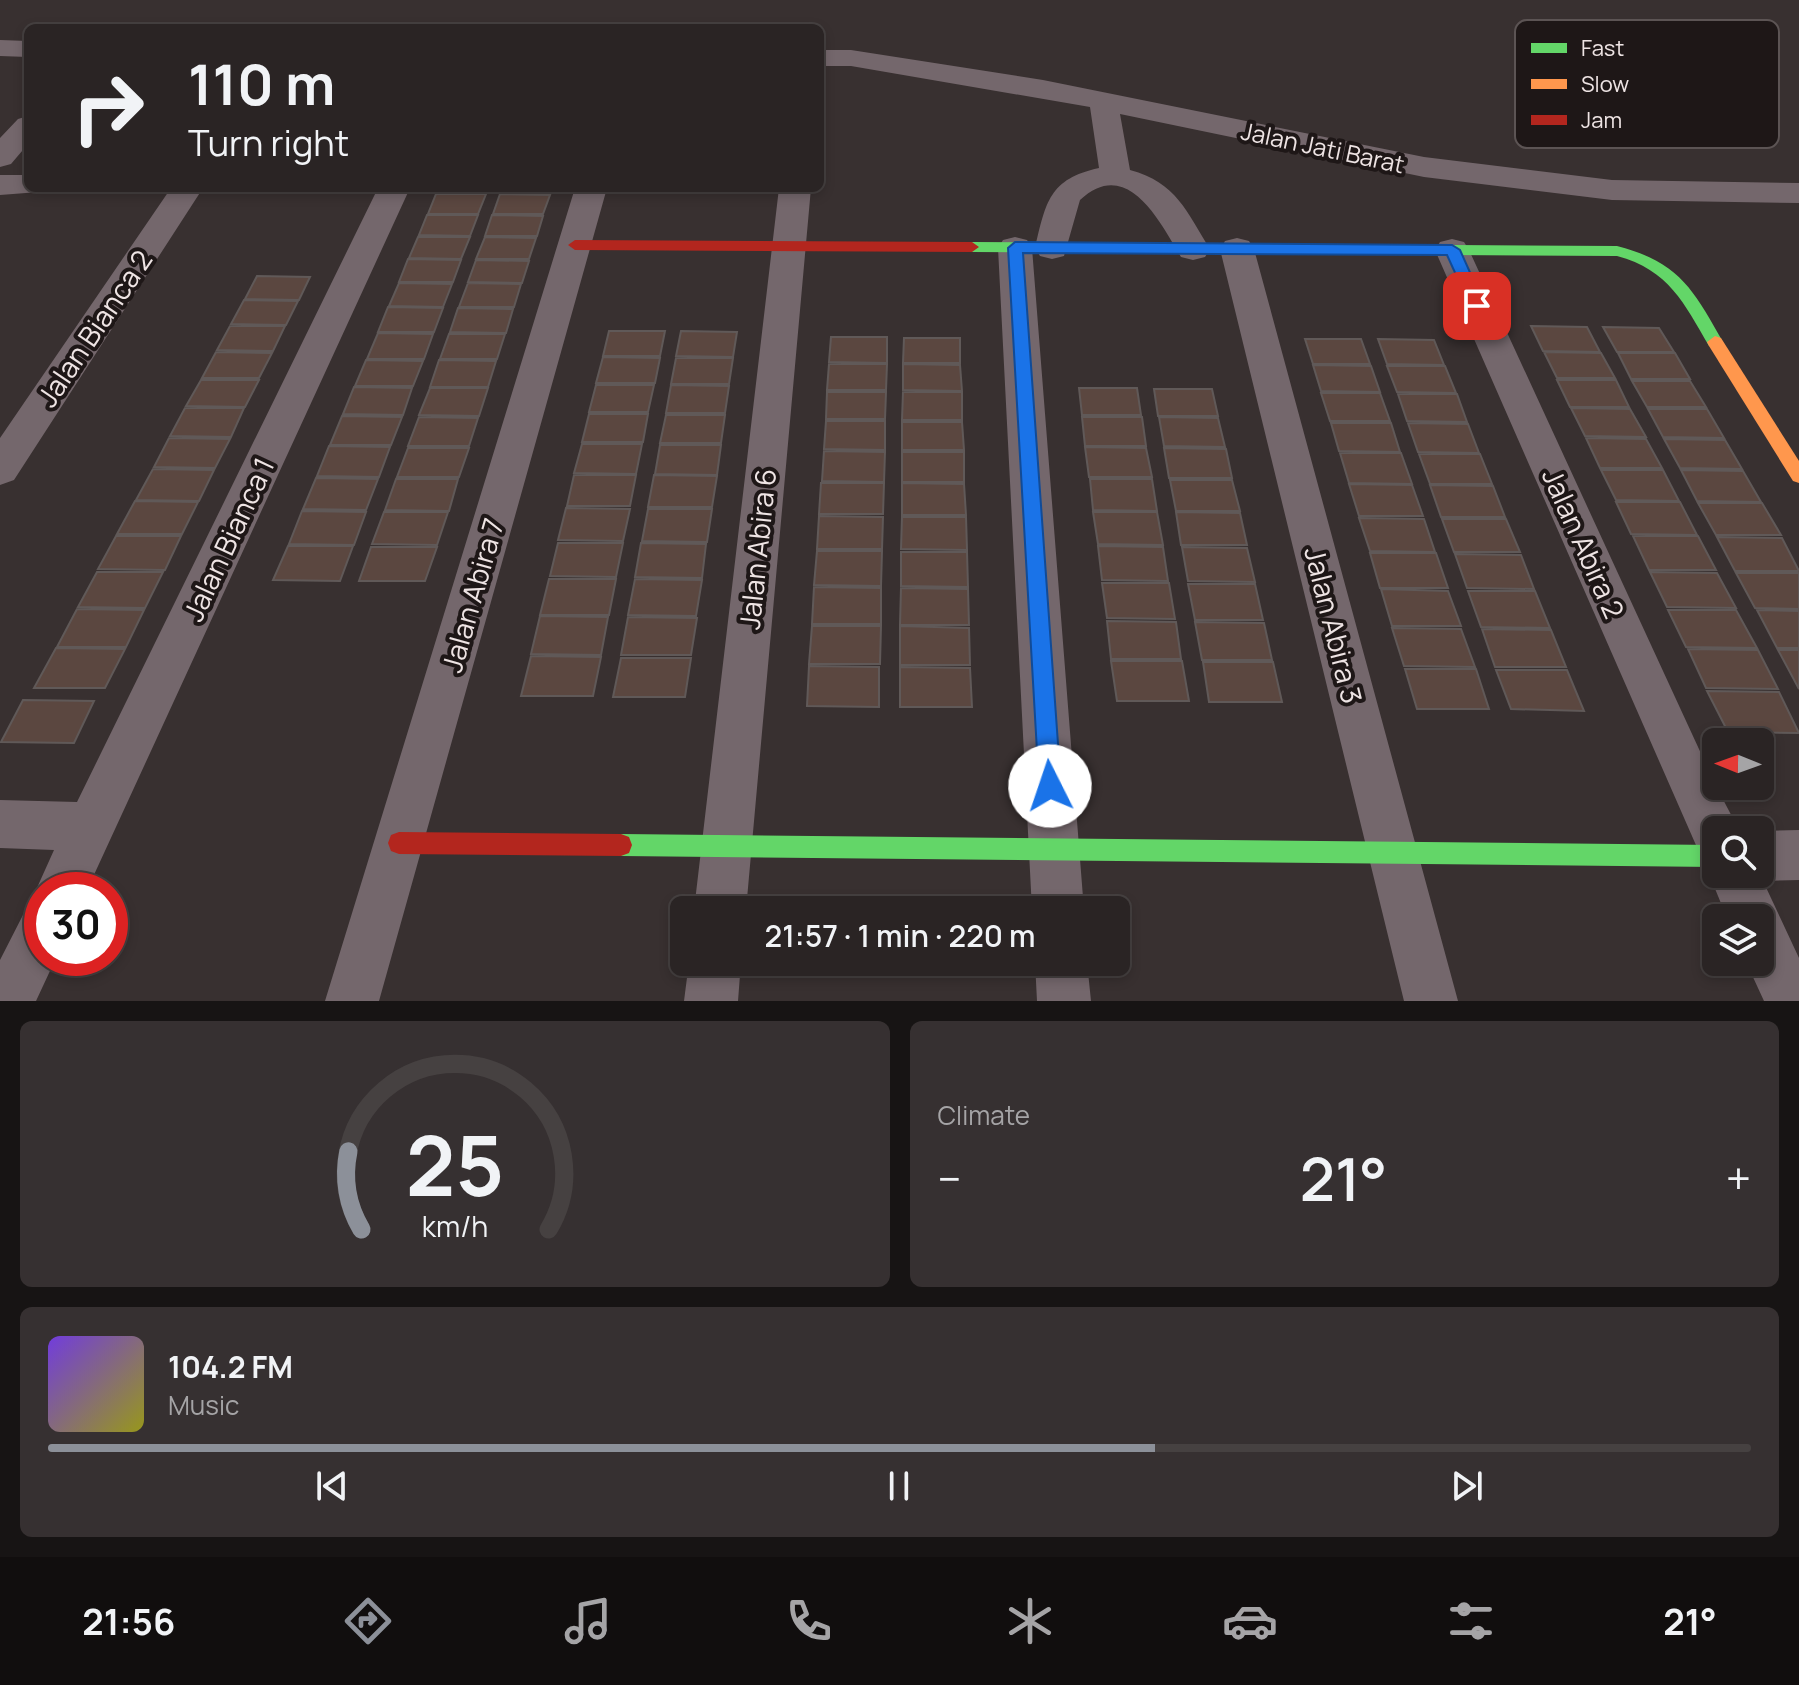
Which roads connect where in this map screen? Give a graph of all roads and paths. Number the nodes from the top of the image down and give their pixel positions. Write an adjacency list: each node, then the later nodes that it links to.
1 (0, 48): 2 (street)
2 (24, 49)
3 (824, 58): 4 (street, Jalan Jati Barat)
4 (1104, 102): 7 (street); 12 (street, Jalan Jati Barat)
5 (24, 130): 6 (street)
6 (0, 157)
7 (1116, 178): 15 (street); 16 (street)
8 (184, 192): 19 (street, Jalan Bianca 2)
9 (392, 192): 23 (street, Jalan Bianca 1)
10 (590, 192): 13 (street, Jalan Abira 7)
11 (795, 192): 14 (street, Jalan Abira 6)
12 (1799, 193)
13 (575, 245): 14 (street); 24 (street, Jalan Abira 7)
14 (789, 246): 15 (street); 25 (street, Jalan Abira 6)
15 (1034, 248): 16 (street); 26 (street)
16 (1193, 249): 17 (street)
17 (1237, 249): 18 (street); 27 (street, Jalan Abira 3)
18 (1452, 250): 20 (street); 21 (street, Jalan Abira 2)
19 (0, 469)
20 (1799, 476)
21 (1707, 816)
22 (0, 824): 23 (street)
23 (91, 827): 31 (street, Jalan Bianca 1)
24 (399, 843): 25 (street); 39 (street, Jalan Abira 7)
25 (727, 847): 26 (street); 32 (street, Jalan Abira 6)
26 (1054, 849): 27 (street); 33 (street)
27 (1392, 853): 29 (street); 42 (street, Jalan Abira 3)
28 (1799, 855): 30 (street)
29 (1702, 856)
30 (1774, 856)
31 (70, 872)
32 (722, 896)
33 (1057, 896)
34 (1774, 964): 43 (street)
35 (24, 968): 38 (street)
36 (714, 976): 40 (street)
37 (1062, 976): 41 (street)
38 (8, 1001)
39 (352, 1001)
40 (711, 1001)
41 (1064, 1001)
42 (1431, 1001)
43 (1791, 1001)

